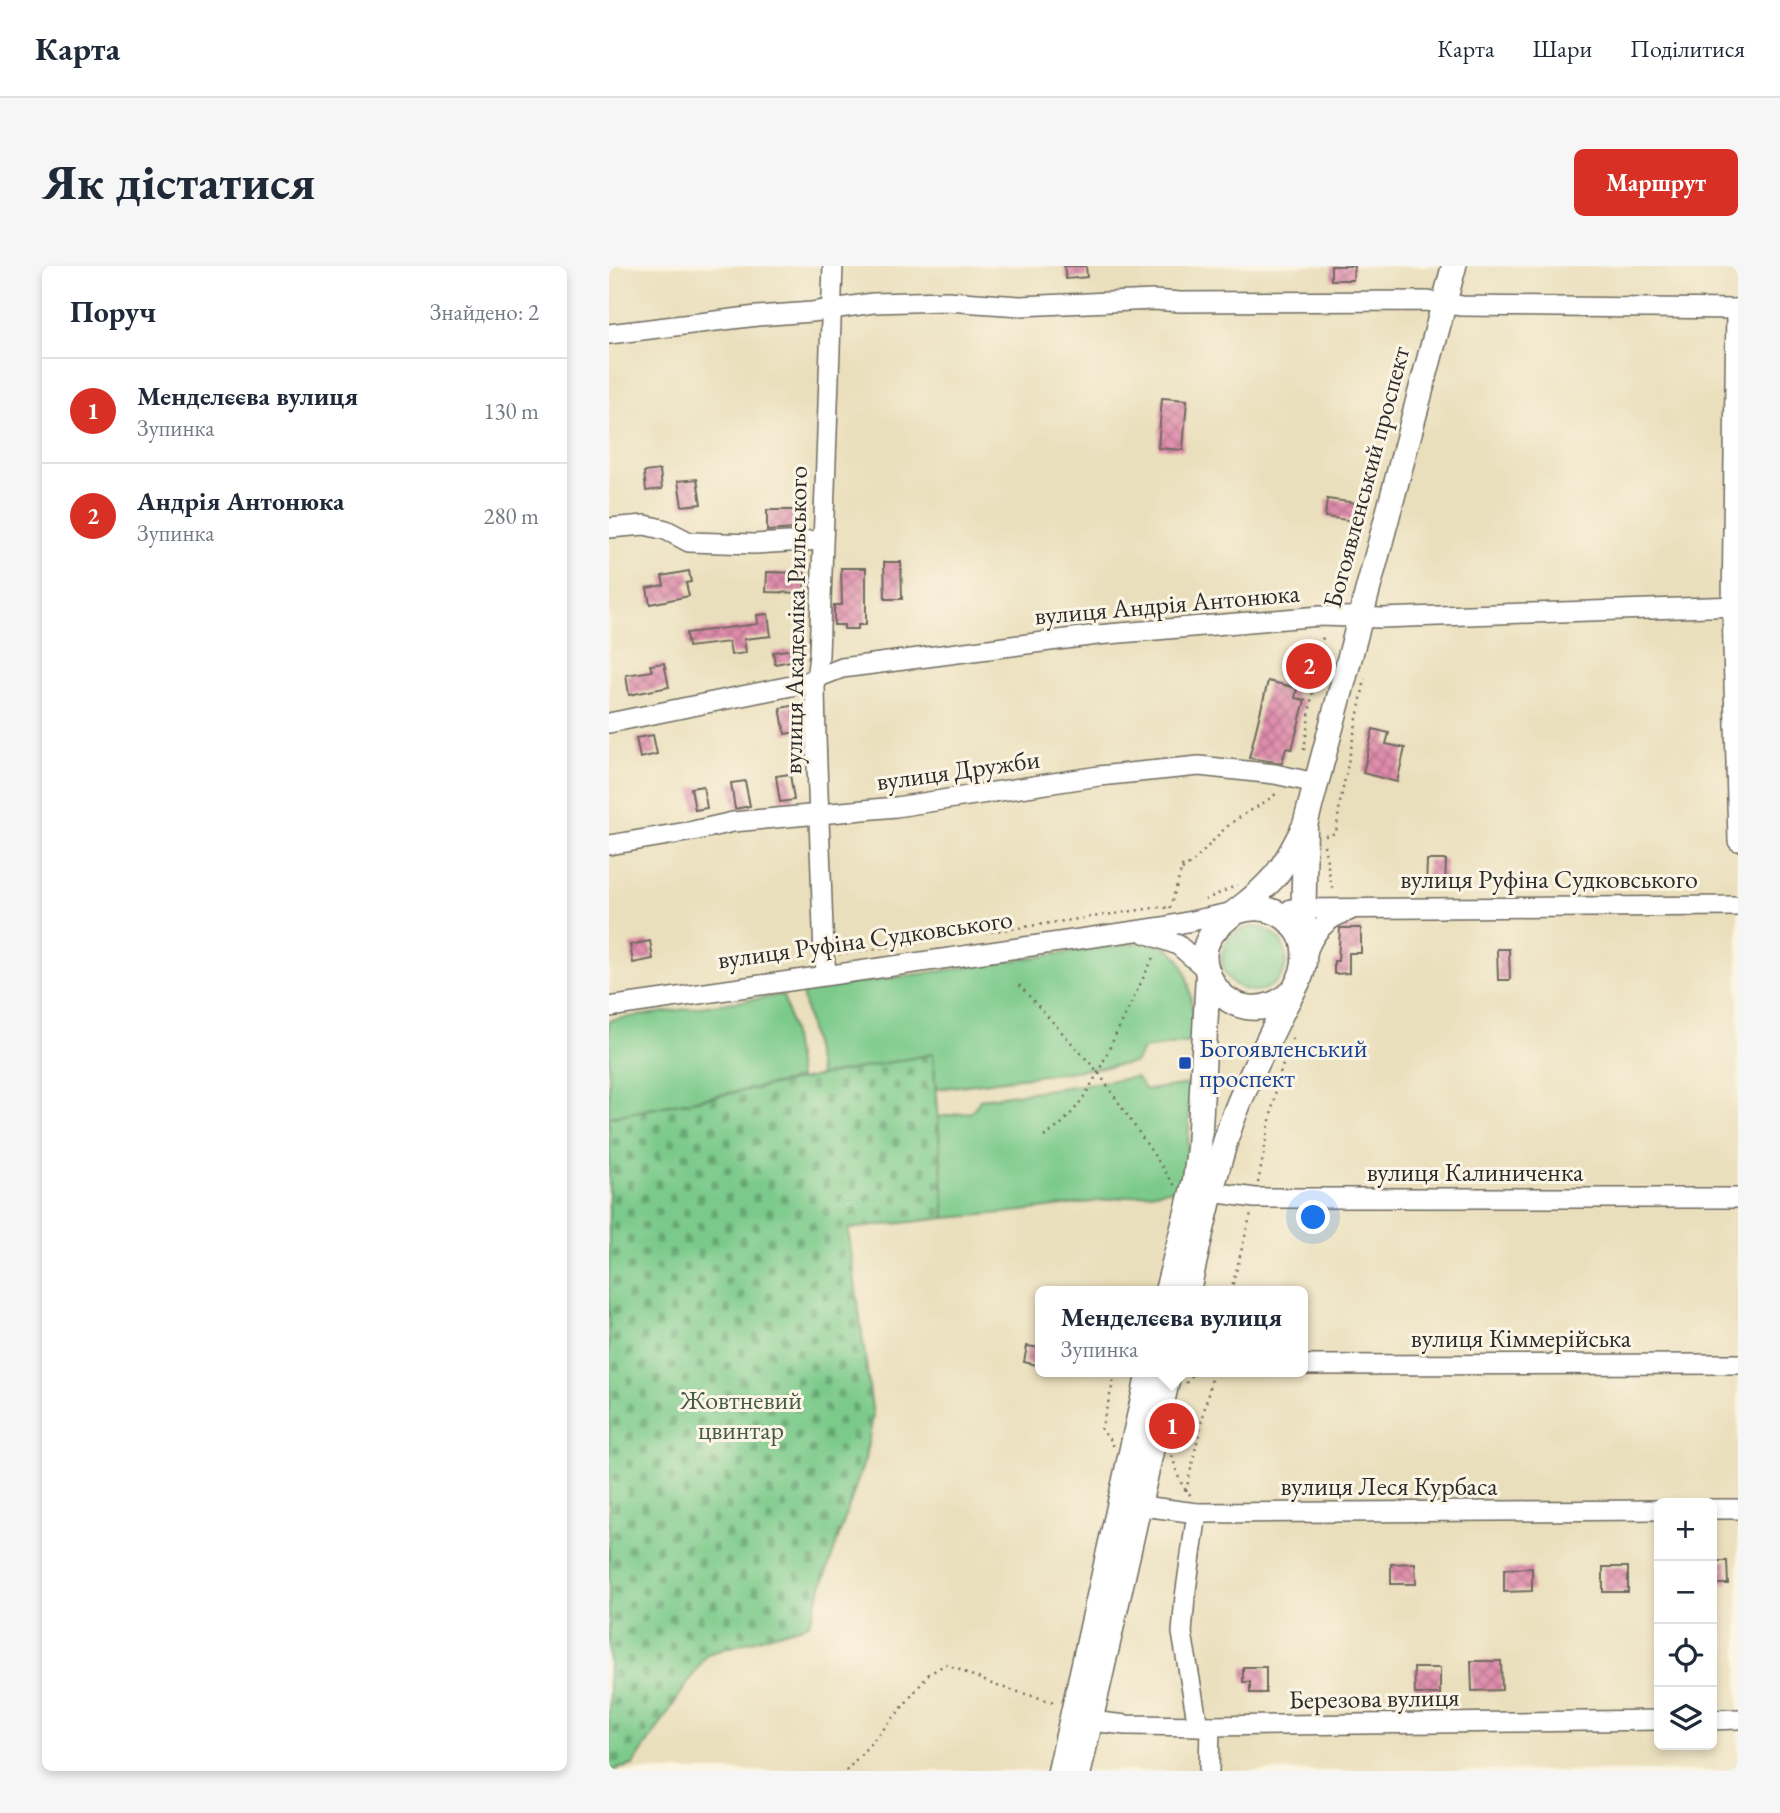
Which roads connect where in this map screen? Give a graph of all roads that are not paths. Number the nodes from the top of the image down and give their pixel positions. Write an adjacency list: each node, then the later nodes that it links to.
1 (833, 266): 5 (street, вулиця Академіка Рильського)
2 (1454, 266): 3 (main road, Богоявленський проспект)
3 (1444, 303): 4 (street); 5 (street); 10 (main road, Богоявленський проспект)
4 (1737, 309): 9 (street)
5 (831, 310): 6 (street); 8 (street, вулиця Академіка Рильського)
6 (609, 334)
7 (609, 528): 8 (street)
8 (822, 540): 11 (street, вулиця Академіка Рильського)
9 (1735, 606): 10 (street, вулиця Андрія Антонюка); 16 (street)
10 (1359, 617): 11 (street, вулиця Андрія Антонюка); 13 (main road, Богоявленський проспект)
11 (817, 677): 12 (street, вулиця Андрія Антонюка); 14 (street, вулиця Академіка Рильського)
12 (609, 723)
13 (1308, 781): 14 (street, вулиця Дружби); 15 (main road, Богоявленський проспект)
14 (818, 815): 17 (street, вулиця Дружби); 26 (street, вулиця Академіка Рильського)
15 (1305, 825): 18 (main road, Богоявленський проспект); 23 (main road, Богоявленський проспект)
16 (1738, 841)
17 (609, 845)
18 (1304, 878): 20 (main road, Богоявленський проспект); 22 (street, вулиця Руфіна Судковського)
19 (1738, 906): 22 (street, вулиця Руфіна Судковського)
20 (1304, 909): 21 (street, вулиця Руфіна Судковського); 22 (street, вулиця Руфіна Судковського); 25 (main road, Богоявленський проспект)
21 (1270, 910): 23 (main road, вулиця Руфіна Судковського); 25 (main road)
22 (1360, 910): 25 (street, вулиця Руфіна Судковського)
23 (1236, 912): 24 (street, вулиця Руфіна Судковського); 27 (main road, Богоявленський проспект)
24 (1165, 924): 26 (street, вулиця Руфіна Судковського); 27 (street, вулиця Руфіна Судковського)
25 (1304, 948): 28 (main road, Богоявленський проспект)
26 (826, 966): 29 (street, вулиця Руфіна Судковського)
27 (1207, 972): 28 (main road); 32 (main road, Богоявленський проспект)
28 (1291, 993): 30 (main road, Богоявленський проспект)
29 (609, 1007)
30 (1212, 1192): 31 (street, вулиця Калиниченка); 33 (main road, Богоявленський проспект)
31 (1738, 1198)
32 (1168, 1286)
33 (1189, 1286)
34 (1738, 1364): 35 (street, вулиця Кіммерійська)
35 (1308, 1366)
36 (1148, 1377): 38 (main road)
37 (1175, 1382): 38 (main road)
38 (1129, 1505): 41 (street, вулиця Леся Курбаса); 43 (main road)
39 (1654, 1505): 41 (street, вулиця Леся Курбаса)
40 (1717, 1506): 42 (street)
41 (1193, 1508): 47 (street)
42 (1738, 1509)
43 (1082, 1714): 47 (street, Березова вулиця); 48 (main road); 49 (main road)
44 (1738, 1719): 46 (street)
45 (1654, 1720): 47 (street, Березова вулиця)
46 (1717, 1720)
47 (1204, 1726): 50 (street)
48 (1060, 1771)
49 (1079, 1771)
50 (1209, 1771)

